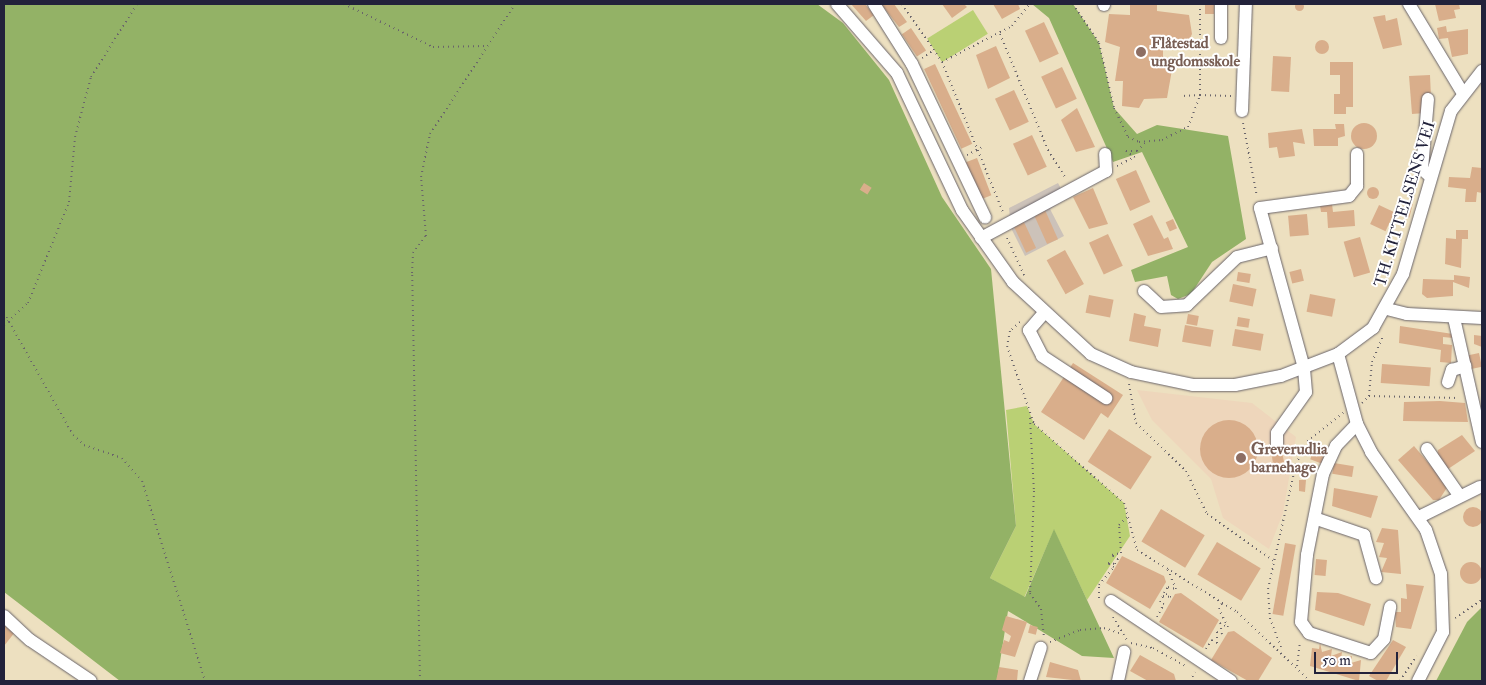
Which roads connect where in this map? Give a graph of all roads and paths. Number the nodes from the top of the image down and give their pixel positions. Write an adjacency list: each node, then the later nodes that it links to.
1 (137, 4): 53 (path)
2 (344, 4): 18 (path)
3 (515, 4): 18 (path)
4 (837, 4): 23 (street, TH. KITTELSENS VEI)
5 (874, 4): 22 (street)
6 (902, 4): 14 (path)
7 (1030, 4): 16 (path)
8 (1074, 4): 31 (path)
9 (1162, 4): 10 (path)
10 (1200, 4): 26 (path)
11 (1221, 4): 17 (street)
12 (1246, 4): 28 (street)
13 (1409, 4): 25 (street)
14 (915, 22): 15 (path); 19 (path)
15 (912, 24)
16 (1000, 34): 21 (path); 40 (path)
17 (1221, 38)
18 (486, 46): 98 (path)
19 (934, 50): 20 (path); 21 (path)
20 (927, 55)
21 (942, 62): 32 (path)
22 (912, 64): 23 (street); 34 (street)
23 (897, 73): 37 (street, TH. KITTELSENS VEI)
24 (1481, 73): 25 (street, TH. KITTELSENS VEI)
25 (1462, 92): 39 (street, TH. KITTELSENS VEI)
26 (1200, 95): 27 (path); 28 (path); 31 (path)
27 (1182, 96)
28 (1241, 96): 30 (street)
29 (1428, 99): 39 (street)
30 (1242, 111): 41 (path)
31 (1147, 141): 38 (path)
32 (981, 148): 33 (path); 43 (path)
33 (977, 149)
34 (954, 153): 37 (street); 42 (street)
35 (1105, 154): 38 (street)
36 (1357, 154): 41 (street)
37 (939, 162): 44 (street, TH. KITTELSENS VEI)
38 (1108, 169): 40 (street)
39 (1431, 177): 48 (street, TH. KITTELSENS VEI)
40 (1071, 186): 43 (street)
41 (1260, 208): 45 (street)
42 (985, 217)
43 (1004, 224): 44 (street); 46 (path)
44 (981, 238): 49 (street, TH. KITTELSENS VEI)
45 (1272, 248): 47 (street); 58 (street)
46 (1025, 277)
47 (1144, 291)
48 (1388, 309): 51 (street); 56 (street, TH. KITTELSENS VEI)
49 (1041, 310): 59 (street, TH. KITTELSENS VEI); 63 (street); 66 (path)
50 (4, 313): 53 (path)
51 (1454, 318): 52 (street); 57 (street)
52 (1482, 318)
53 (8, 320): 54 (path); 97 (path)
54 (4, 325)
55 (1387, 328): 61 (path)
56 (1338, 354): 58 (street, TH. KITTELSENS VEI); 67 (street)
57 (1465, 366): 60 (street); 62 (street)
58 (1304, 368): 59 (street, TH. KITTELSENS VEI); 69 (street)
59 (1131, 372): 76 (path)
60 (1448, 382)
61 (1369, 396): 62 (path); 64 (path)
62 (1472, 397): 68 (street)
63 (1106, 398)
64 (1360, 404)
65 (1345, 412): 76 (path)
66 (1030, 416): 73 (path); 89 (path)
67 (1357, 424): 74 (street); 75 (street)
68 (1482, 442)
69 (1277, 446)
70 (1427, 450): 72 (street)
71 (1480, 487): 72 (street)
72 (1459, 495): 74 (street)
73 (1128, 516): 77 (path); 78 (path)
74 (1418, 517): 104 (street)
75 (1317, 519): 79 (street); 88 (street)
76 (1274, 561): 92 (path)
77 (1113, 566)
78 (1168, 568): 82 (path); 84 (path)
79 (1372, 570)
80 (1482, 600): 87 (path)
81 (1111, 601): 94 (street)
82 (1222, 601): 92 (path); 94 (path)
83 (1390, 607): 88 (street)
84 (1158, 615)
85 (4, 616): 96 (street)
86 (1114, 618): 89 (path)
87 (1454, 620)
88 (1304, 629): 93 (path)
89 (1119, 633): 91 (path)
90 (1041, 648): 99 (street)
91 (1127, 648): 94 (path); 100 (street)
92 (1281, 649): 93 (path)
93 (1296, 666): 103 (path)
94 (1196, 668): 95 (path); 101 (path); 102 (street)
95 (1202, 677)
96 (91, 681)
97 (205, 681)
98 (420, 681)
99 (1030, 681)
100 (1118, 681)
101 (1190, 681)
102 (1231, 681)
103 (1310, 681)
104 (1418, 681)

